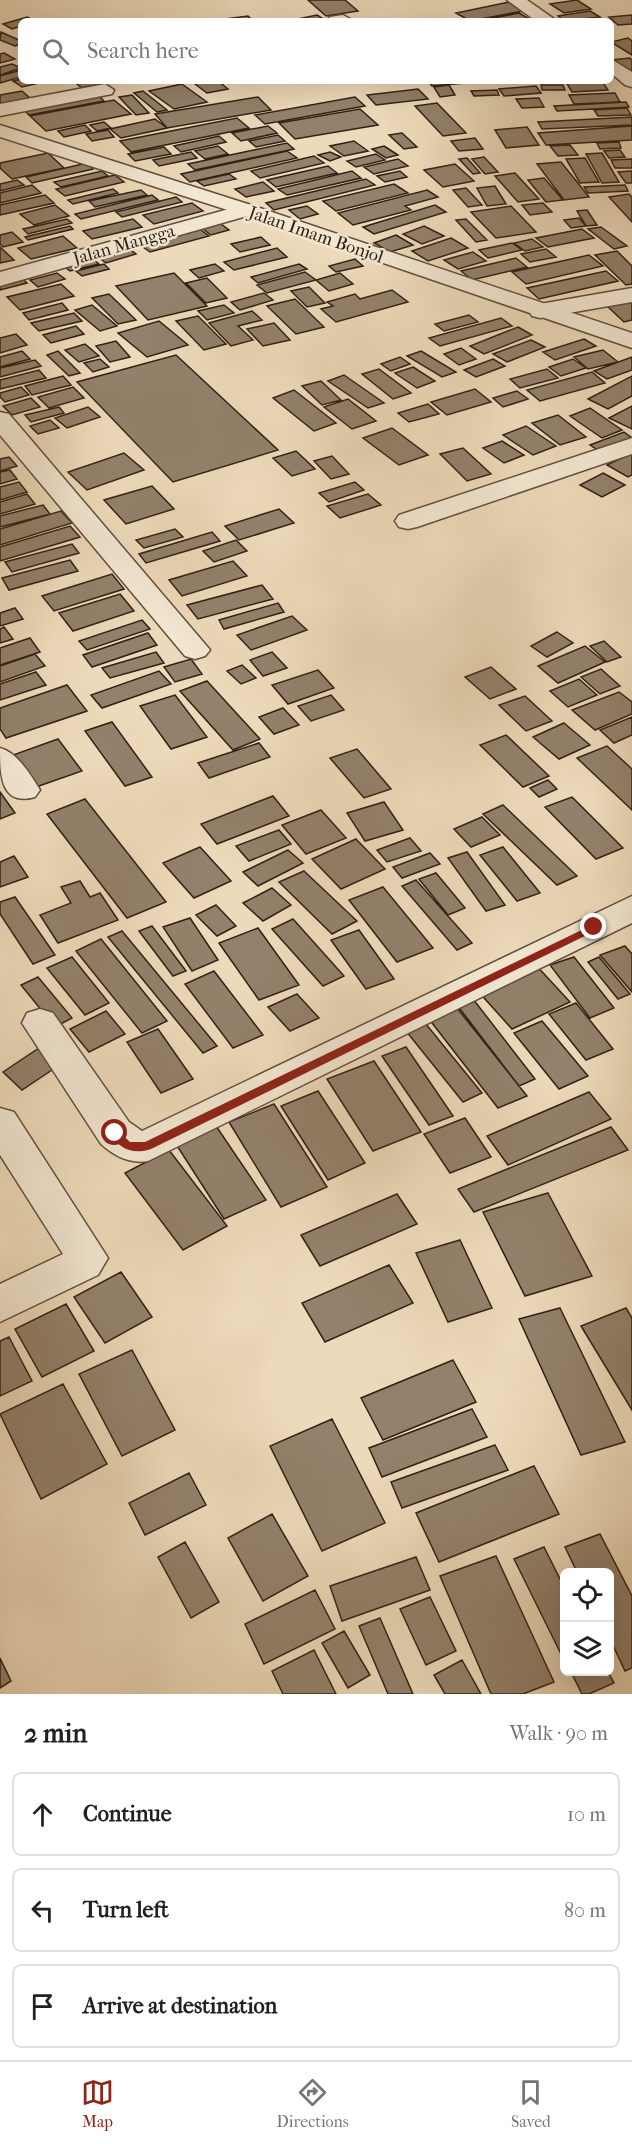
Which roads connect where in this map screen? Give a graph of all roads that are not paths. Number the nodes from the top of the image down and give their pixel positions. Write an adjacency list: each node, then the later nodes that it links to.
1 (515, 0): 2 (street)
2 (543, 18)
3 (614, 66): 4 (street)
4 (632, 81)
5 (46, 84): 7 (street)
6 (105, 90): 8 (street)
7 (0, 93)
8 (0, 110)
9 (0, 131): 10 (street, Jalan Imam Bonjol)
10 (247, 210): 11 (street, Jalan Mangga); 13 (street, Jalan Imam Bonjol)
11 (0, 279)
12 (632, 295): 13 (street)
13 (540, 311): 14 (street, Jalan Imam Bonjol)
14 (632, 341)
15 (0, 419): 18 (street)
16 (632, 446): 17 (street)
17 (408, 521)
18 (195, 651)
19 (0, 758): 20 (street)
20 (24, 790)
21 (632, 908): 22 (street)
22 (40, 1023)
23 (0, 1123): 24 (street)
24 (0, 1304)

